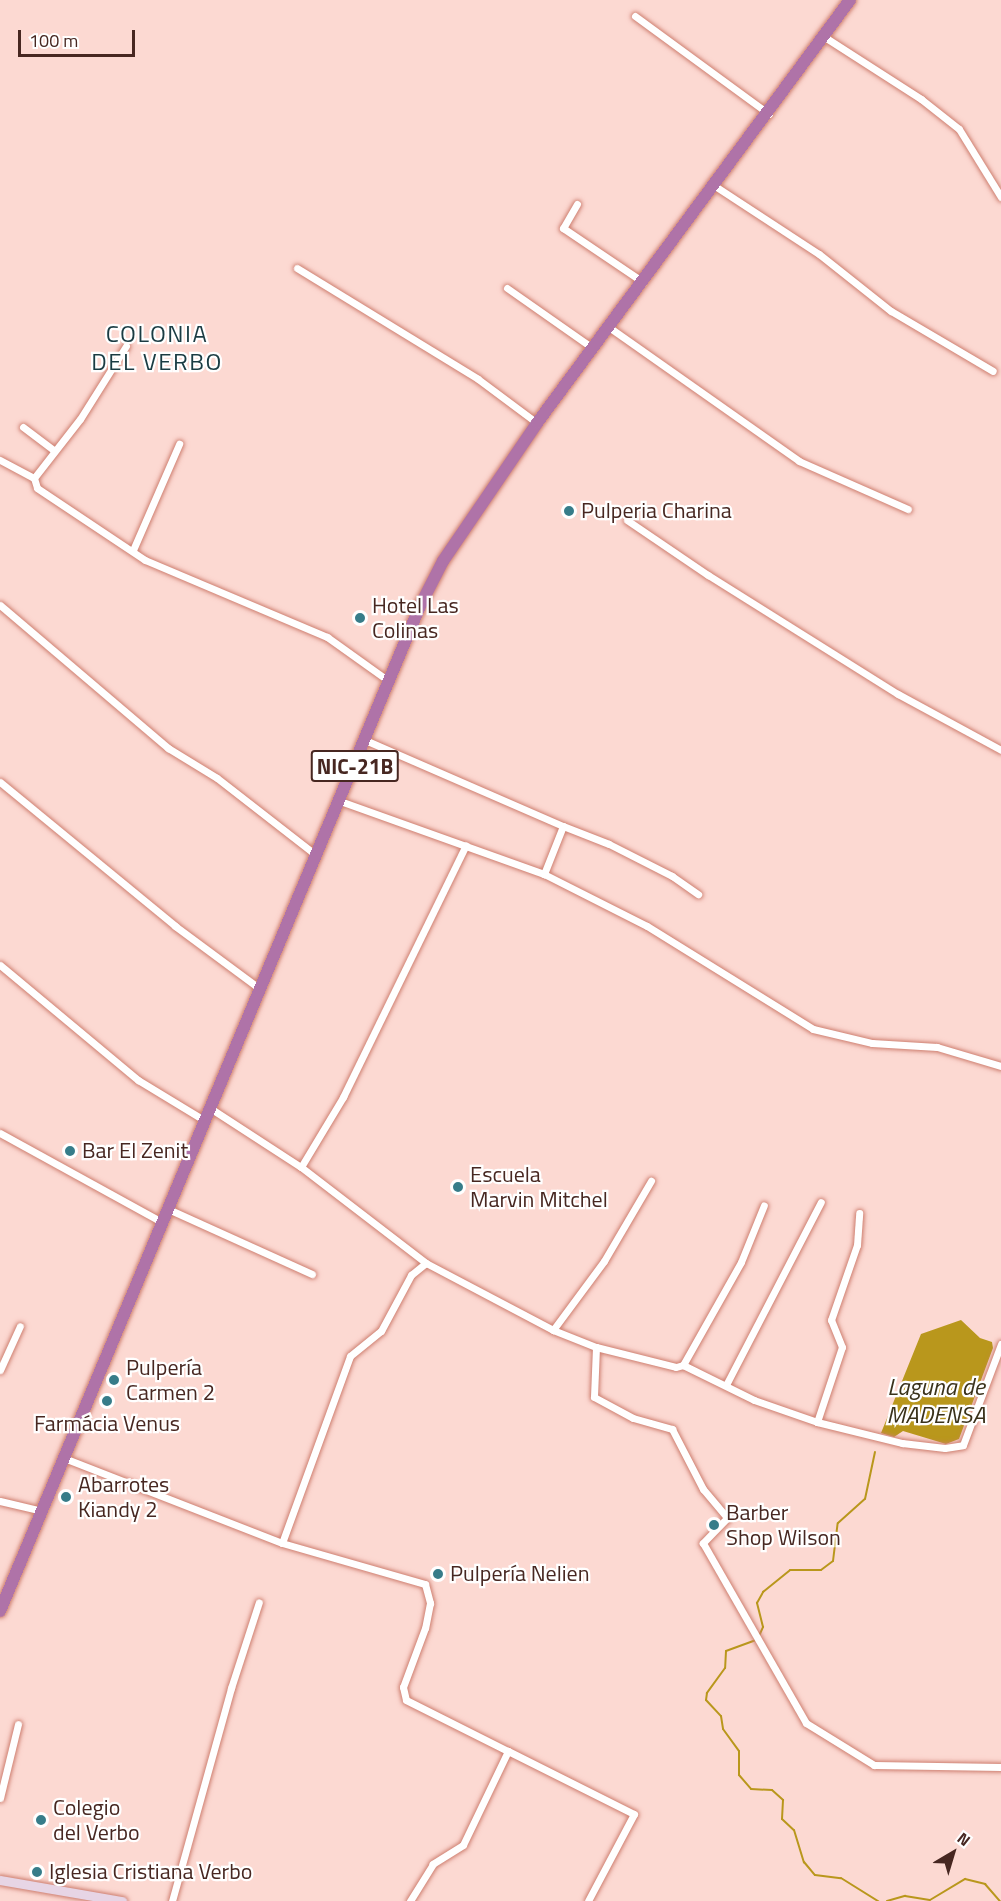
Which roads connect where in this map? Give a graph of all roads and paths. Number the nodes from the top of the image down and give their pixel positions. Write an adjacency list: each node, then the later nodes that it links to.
1 (850, 0): 3 (highway, NIC-21B)
2 (635, 16): 4 (street)
3 (823, 36): 4 (highway, NIC-21B); 6 (street)
4 (769, 114): 5 (highway, NIC-21B)
5 (716, 186): 9 (highway, NIC-21B); 14 (street)
6 (1001, 197)
7 (577, 204): 9 (street)
8 (297, 267): 15 (street)
9 (643, 282): 11 (highway, NIC-21B)
10 (507, 288): 13 (street)
11 (610, 328): 13 (highway, NIC-21B); 21 (street)
12 (126, 346): 18 (street)
13 (594, 349): 15 (highway, NIC-21B)
14 (993, 371)
15 (537, 423): 25 (highway, NIC-21B)
16 (24, 427): 18 (street)
17 (179, 444): 23 (street)
18 (54, 450): 20 (street)
19 (0, 460): 20 (street)
20 (34, 478): 23 (street)
21 (908, 509)
22 (627, 520): 27 (street)
23 (133, 550): 25 (street)
24 (0, 605): 32 (street)
25 (390, 682): 26 (highway, NIC-21B)
26 (365, 740): 29 (highway, NIC-21B); 30 (street)
27 (1001, 750)
28 (0, 782): 36 (street)
29 (340, 801): 31 (street); 32 (highway, NIC-21B)
30 (563, 826): 33 (street); 34 (street)
31 (466, 845): 33 (street); 40 (street)
32 (316, 855): 36 (highway, NIC-21B)
33 (543, 874): 37 (street)
34 (698, 894)
35 (0, 965): 38 (street)
36 (260, 989): 38 (highway, NIC-21B)
37 (1001, 1066)
38 (207, 1114): 40 (street); 44 (highway, NIC-21B)
39 (0, 1133): 46 (street)
40 (302, 1167): 47 (street)
41 (651, 1181): 50 (street)
42 (821, 1202): 55 (street)
43 (764, 1205): 53 (street)
44 (168, 1209): 46 (highway, NIC-21B); 48 (street)
45 (859, 1213): 56 (street)
46 (162, 1222): 57 (highway, NIC-21B)
47 (426, 1263): 50 (street); 60 (street)
48 (312, 1274)
49 (20, 1326): 54 (street)
50 (553, 1330): 52 (street)
51 (1001, 1344): 56 (street)
52 (596, 1347): 53 (street); 65 (street)
53 (683, 1365): 55 (street)
54 (0, 1370)
55 (726, 1385): 56 (street)
56 (817, 1422)
57 (64, 1458): 59 (highway, NIC-21B); 60 (street)
58 (0, 1501): 59 (street)
59 (42, 1511): 62 (highway, NIC-21B)
60 (282, 1543): 64 (street)
61 (259, 1602): 69 (street)
62 (0, 1611)
63 (18, 1724): 66 (street)
64 (508, 1752): 70 (street); 71 (street)
65 (1001, 1767)
66 (0, 1798)
67 (0, 1880): 68 (main road)
68 (122, 1901)
69 (172, 1901)
70 (411, 1901)
71 (588, 1901)

